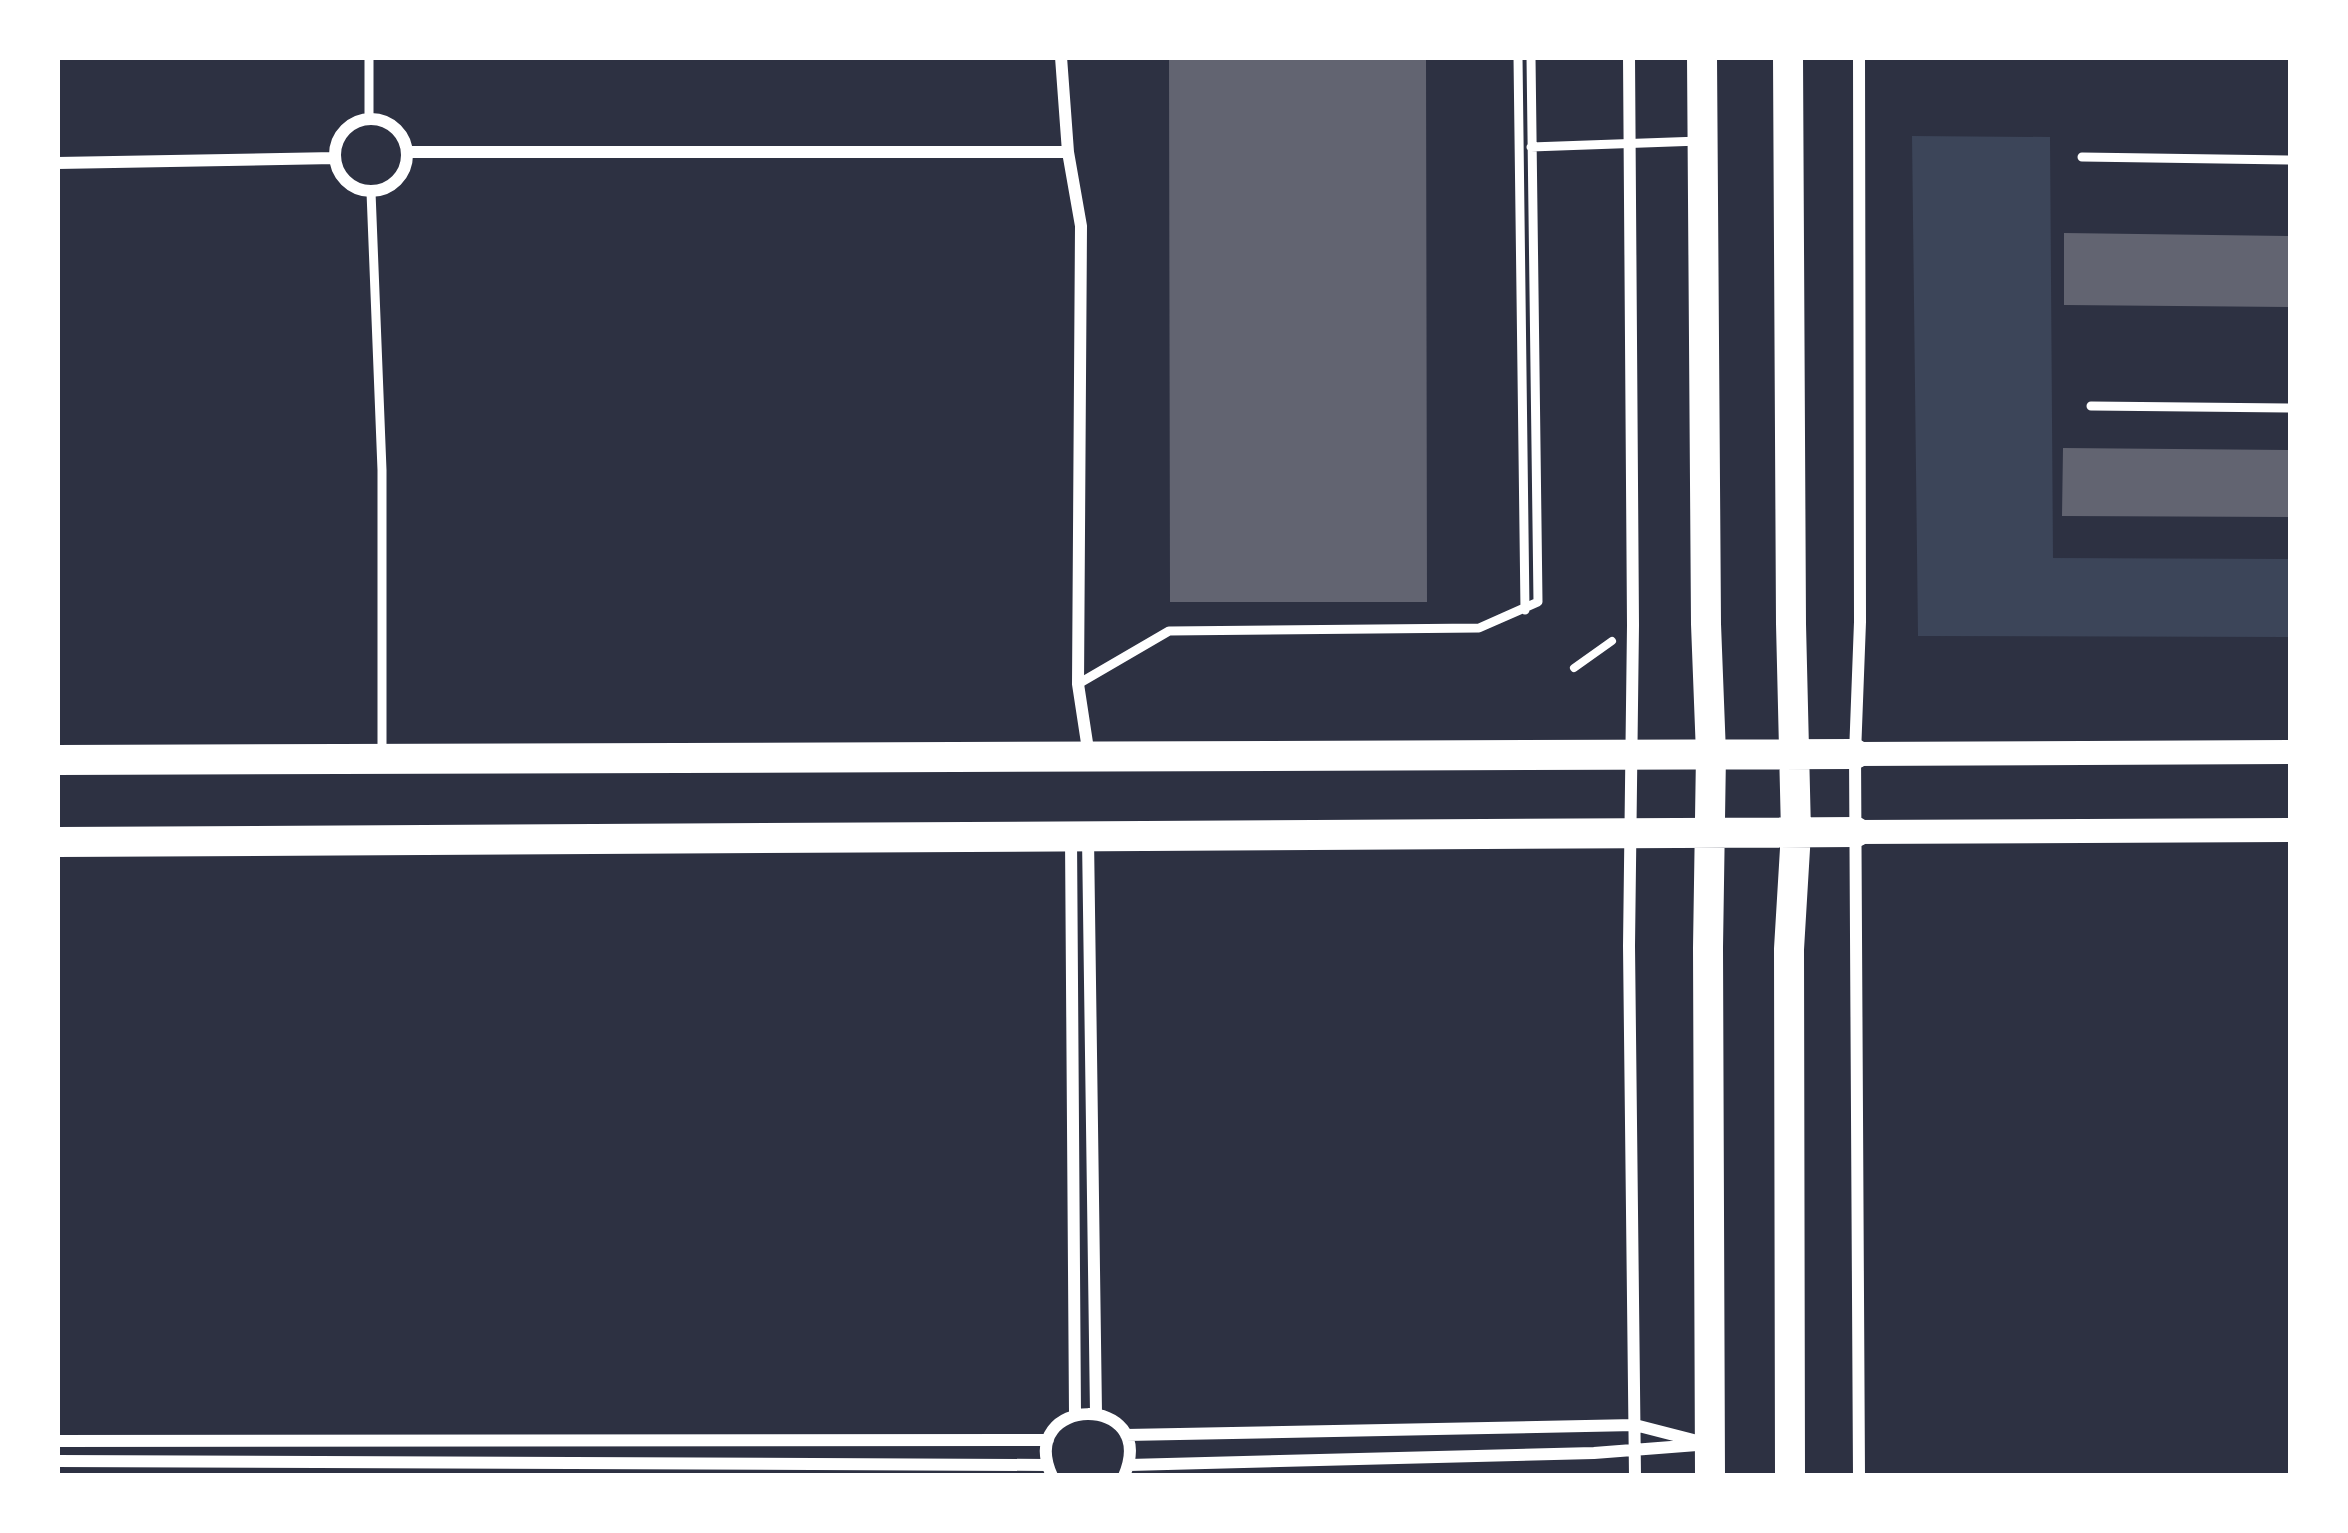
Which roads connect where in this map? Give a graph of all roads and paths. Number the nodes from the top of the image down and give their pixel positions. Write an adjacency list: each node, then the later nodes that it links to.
1 (368, 57): 9 (lane)
2 (1061, 57): 15 (street)
3 (1518, 57): 12 (lane)
4 (1531, 57): 13 (lane)
5 (1630, 57): 11 (street)
6 (1702, 57): 10 (main road)
7 (1788, 57): 30 (main road)
8 (1859, 57): 31 (street)
9 (369, 120): 14 (street); 17 (street)
10 (1703, 141): 11 (lane); 29 (main road)
11 (1630, 143): 13 (lane); 24 (street)
12 (1520, 146): 13 (lane); 23 (lane)
13 (1533, 148): 23 (lane)
14 (407, 152): 15 (street); 20 (street)
15 (1068, 152): 26 (street)
16 (2082, 157): 18 (lane)
17 (335, 158): 19 (street); 20 (street)
18 (2291, 160)
19 (57, 163)
20 (371, 191): 33 (lane)
21 (2091, 406): 22 (lane)
22 (2291, 408)
23 (1525, 610): 26 (lane)
24 (1633, 626): 25 (path); 28 (street)
25 (1574, 668)
26 (1078, 684): 32 (street)
27 (2291, 752): 31 (main road)
28 (1631, 754): 29 (main road); 32 (main road); 39 (street)
29 (1712, 754): 30 (main road); 36 (main road)
30 (1793, 754): 31 (main road); 37 (main road)
31 (1855, 754): 38 (street)
32 (1089, 756): 33 (main road)
33 (382, 759): 34 (main road)
34 (57, 760)
35 (2291, 830): 38 (main road)
36 (1709, 832): 37 (main road); 39 (main road); 48 (main road)
37 (1796, 832): 38 (main road); 55 (main road)
38 (1856, 832): 56 (street)
39 (1631, 833): 40 (main road); 44 (street)
40 (1079, 836): 41 (main road); 42 (street); 43 (street)
41 (57, 842)
42 (1096, 1413): 43 (street); 45 (street)
43 (1075, 1414): 46 (street)
44 (1635, 1425): 45 (street); 48 (street); 49 (street)
45 (1126, 1435): 51 (street)
46 (1048, 1440): 47 (street); 52 (street)
47 (57, 1441)
48 (1710, 1444): 49 (street); 54 (main road)
49 (1635, 1450): 51 (street); 53 (street)
50 (57, 1461): 52 (street)
51 (1126, 1470)
52 (1049, 1471)
53 (1635, 1476)
54 (1710, 1476)
55 (1790, 1476)
56 (1858, 1476)

